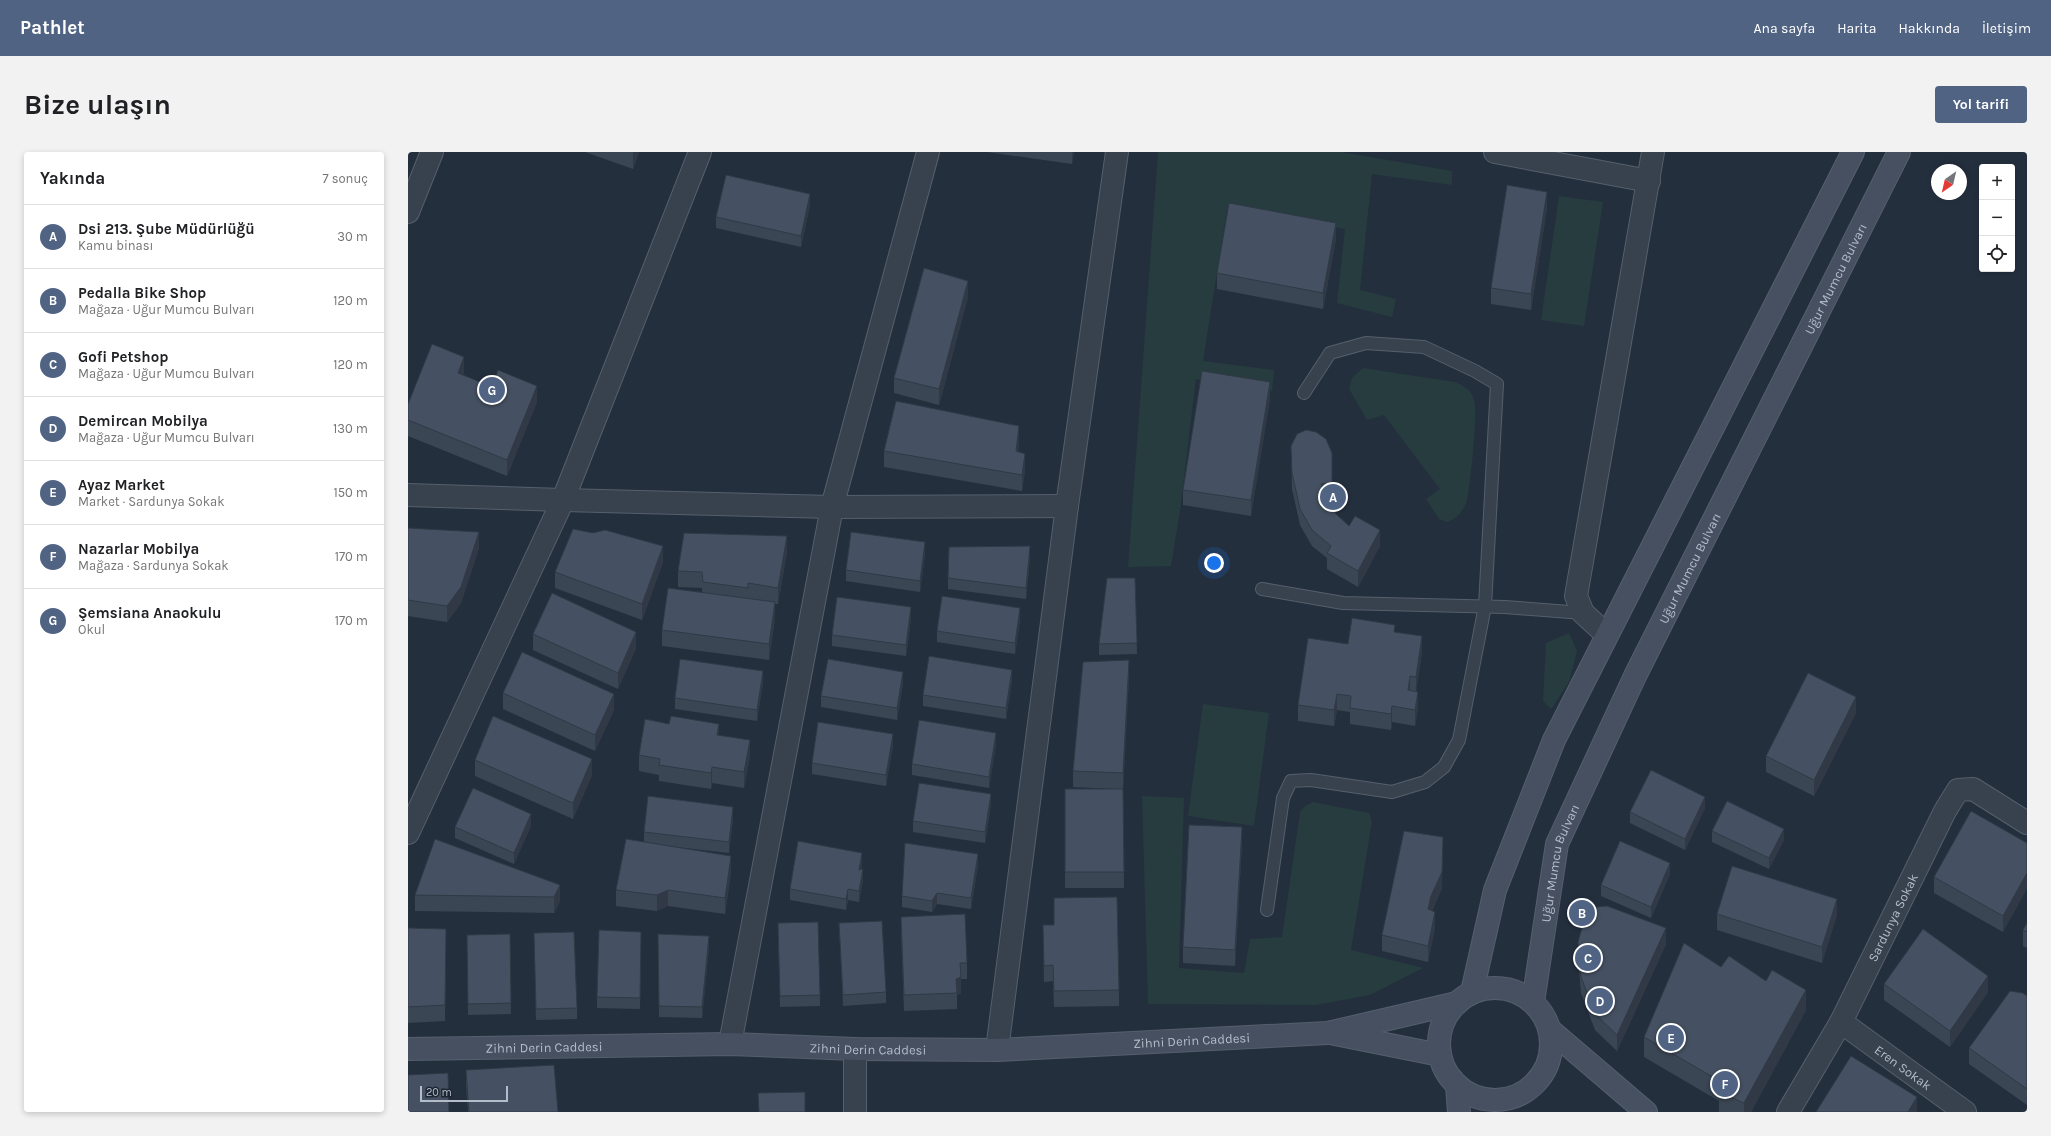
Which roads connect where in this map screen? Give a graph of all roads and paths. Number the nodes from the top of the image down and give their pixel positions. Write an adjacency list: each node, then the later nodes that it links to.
1 (432, 152): 10 (street)
2 (700, 152): 13 (street)
3 (928, 152): 15 (street)
4 (1118, 152): 14 (street)
5 (1495, 152): 9 (street)
6 (1653, 152): 9 (street)
7 (1853, 152): 19 (main road)
8 (1899, 152): 24 (main road, Uğur Mumcu Bulvarı)
9 (1649, 181): 18 (street)
10 (408, 212)
11 (1304, 393): 17 (lane)
12 (408, 494): 13 (street)
13 (563, 500): 15 (street); 21 (street)
14 (1067, 506): 15 (street); 31 (street)
15 (832, 507): 28 (street)
16 (1262, 589): 17 (lane)
17 (1485, 606): 18 (lane); 22 (lane)
18 (1583, 613): 19 (street)
19 (1608, 635): 23 (main road)
20 (2027, 823): 25 (street, Sardunya Sokak)
21 (408, 833)
22 (1267, 910)
23 (1465, 997): 24 (main road); 27 (main road); 32 (main road)
24 (1533, 1002): 26 (main road)
25 (1841, 1022): 37 (street, Sardunya Sokak); 38 (street, Eren Sokak)
26 (1550, 1030): 33 (main road); 36 (main road)
27 (1328, 1033): 31 (main road, Zihni Derin Caddesi); 32 (main road)
28 (730, 1044): 29 (main road, Zihni Derin Caddesi); 30 (main road, Zihni Derin Caddesi)
29 (408, 1049)
30 (855, 1049): 31 (main road, Zihni Derin Caddesi); 34 (street)
31 (997, 1050)
32 (1440, 1055): 33 (main road)
33 (1457, 1085): 35 (main road)
34 (855, 1112)
35 (1459, 1112)
36 (1646, 1112)
37 (1788, 1112)
38 (1965, 1112)

